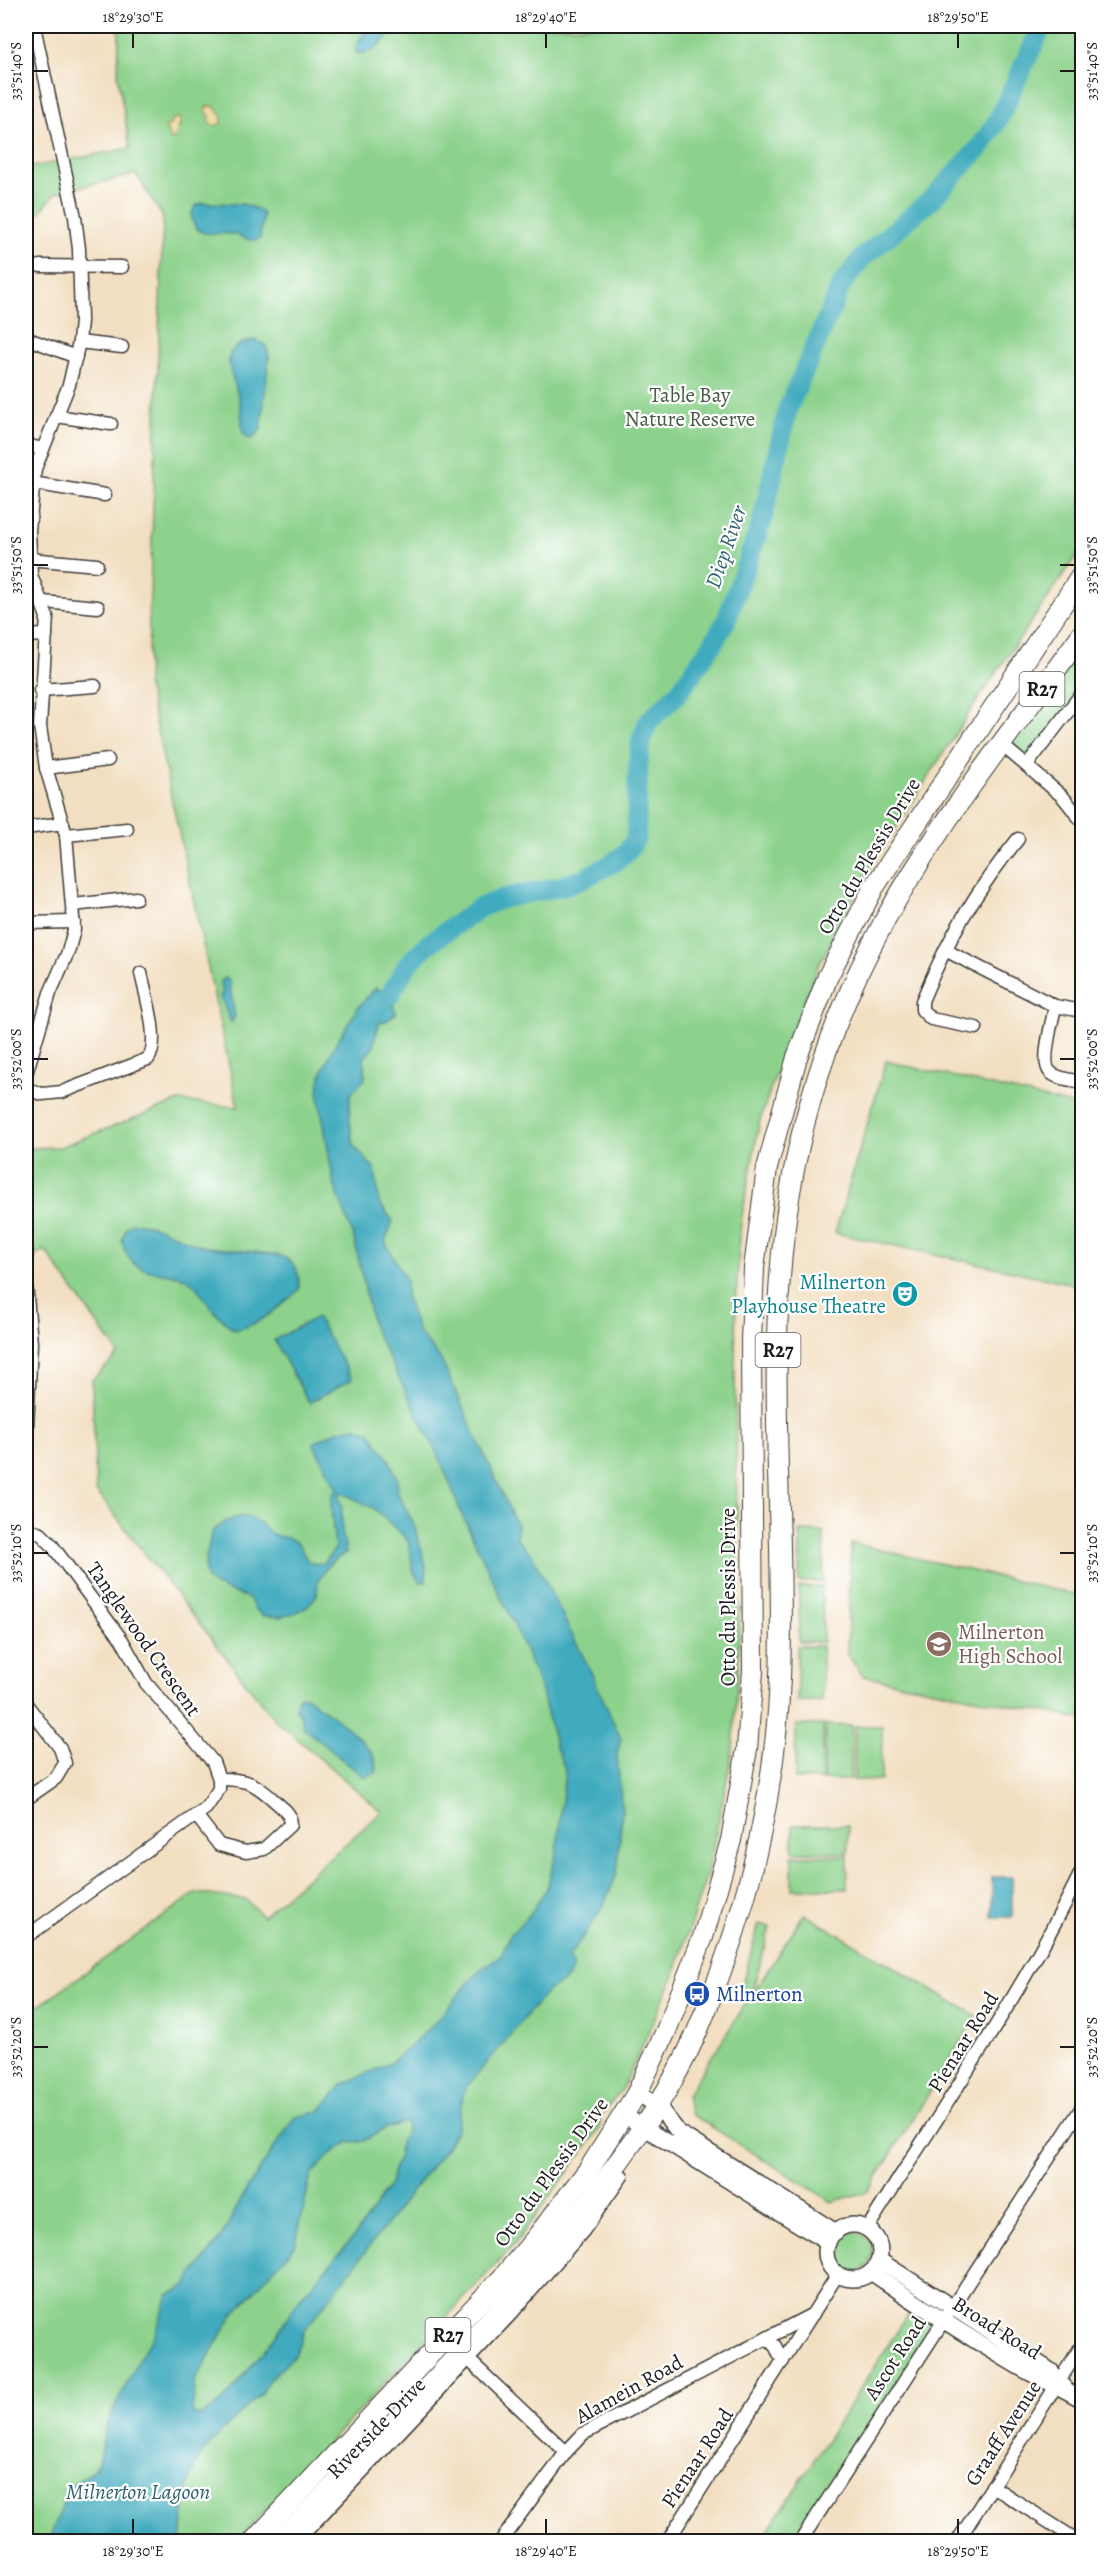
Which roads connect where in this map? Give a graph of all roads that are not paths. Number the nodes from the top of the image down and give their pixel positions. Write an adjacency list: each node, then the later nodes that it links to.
1 (34, 26): 3 (street)
2 (40, 266): 3 (street)
3 (80, 267): 4 (street); 6 (street)
4 (122, 267)
5 (26, 338): 8 (street)
6 (79, 342): 7 (street); 8 (street)
7 (122, 347)
8 (76, 357): 9 (street)
9 (56, 416): 10 (street); 12 (street)
10 (111, 424)
11 (26, 446): 12 (street)
12 (43, 449): 13 (street)
13 (32, 483): 14 (street); 15 (street)
14 (105, 495)
15 (28, 552): 16 (street); 18 (street)
16 (97, 565)
17 (1083, 575): 60 (main road, Otto du Plessis Drive / R27)
18 (43, 602): 19 (street); 21 (street)
19 (98, 608)
20 (1083, 634): 28 (main road, R27)
21 (46, 635): 22 (street); 24 (street)
22 (26, 636)
23 (95, 686): 24 (street)
24 (40, 690): 26 (street)
25 (1083, 693): 30 (street)
26 (40, 726): 27 (street); 31 (street)
27 (26, 728)
28 (1002, 745): 30 (street); 61 (main road, R27)
29 (108, 760): 31 (street)
30 (1027, 765): 32 (street)
31 (46, 768): 34 (street)
32 (1083, 821)
33 (26, 828): 34 (street)
34 (64, 829): 35 (street); 38 (street)
35 (127, 829)
36 (1018, 839): 41 (street)
37 (136, 898): 38 (street)
38 (73, 905): 39 (street)
39 (74, 922): 40 (street); 46 (street)
40 (26, 923)
41 (945, 950): 43 (street); 45 (street)
42 (141, 973): 48 (street)
43 (1055, 1006): 44 (street); 47 (street)
44 (1083, 1011)
45 (976, 1028)
46 (26, 1074)
47 (1083, 1082)
48 (26, 1089)
49 (26, 1247): 50 (street)
50 (26, 1258)
51 (26, 1284): 52 (street)
52 (26, 1451)
53 (26, 1528): 55 (street, Tanglewood Crescent)
54 (26, 1704): 56 (street)
55 (219, 1779): 57 (street); 57 (street)
56 (26, 1799)
57 (196, 1815): 59 (street)
58 (1083, 1870): 67 (street, Pienaar Road)
59 (26, 1936)
60 (637, 2093): 61 (street); 63 (main road, Otto du Plessis Drive / R27)
61 (658, 2106): 64 (main road, R27); 65 (street)
62 (1083, 2107): 71 (street, Ascot Road)
63 (624, 2115): 64 (street); 81 (main road, Otto du Plessis Drive / R27)
64 (644, 2128): 65 (street); 82 (main road, R27)
65 (720, 2168): 68 (street)
66 (622, 2176): 75 (street, Riverside Drive)
67 (867, 2229): 68 (street); 69 (street)
68 (832, 2238): 70 (street)
69 (875, 2266): 70 (street); 71 (street, Broad Road)
70 (838, 2274): 72 (street, Pienaar Road)
71 (948, 2313): 77 (street, Broad Road); 86 (street, Ascot Road)
72 (813, 2314): 73 (street, Alamein Road); 76 (street, Pienaar Road)
73 (766, 2338): 76 (street); 79 (street, Alamein Road)
74 (1083, 2345): 77 (street, Graaff Avenue)
75 (469, 2360): 79 (street); 83 (street, Riverside Drive)
76 (783, 2361): 85 (street, Pienaar Road)
77 (1060, 2385): 78 (street, Broad Road); 80 (street, Graaff Avenue)
78 (1083, 2400)
79 (566, 2452): 84 (street, Alamein Road)
80 (992, 2486): 87 (street, Graaff Avenue); 88 (street)
81 (253, 2541)
82 (280, 2541)
83 (296, 2541)
84 (500, 2541)
85 (667, 2541)
86 (800, 2541)
87 (957, 2541)
88 (1080, 2541)

